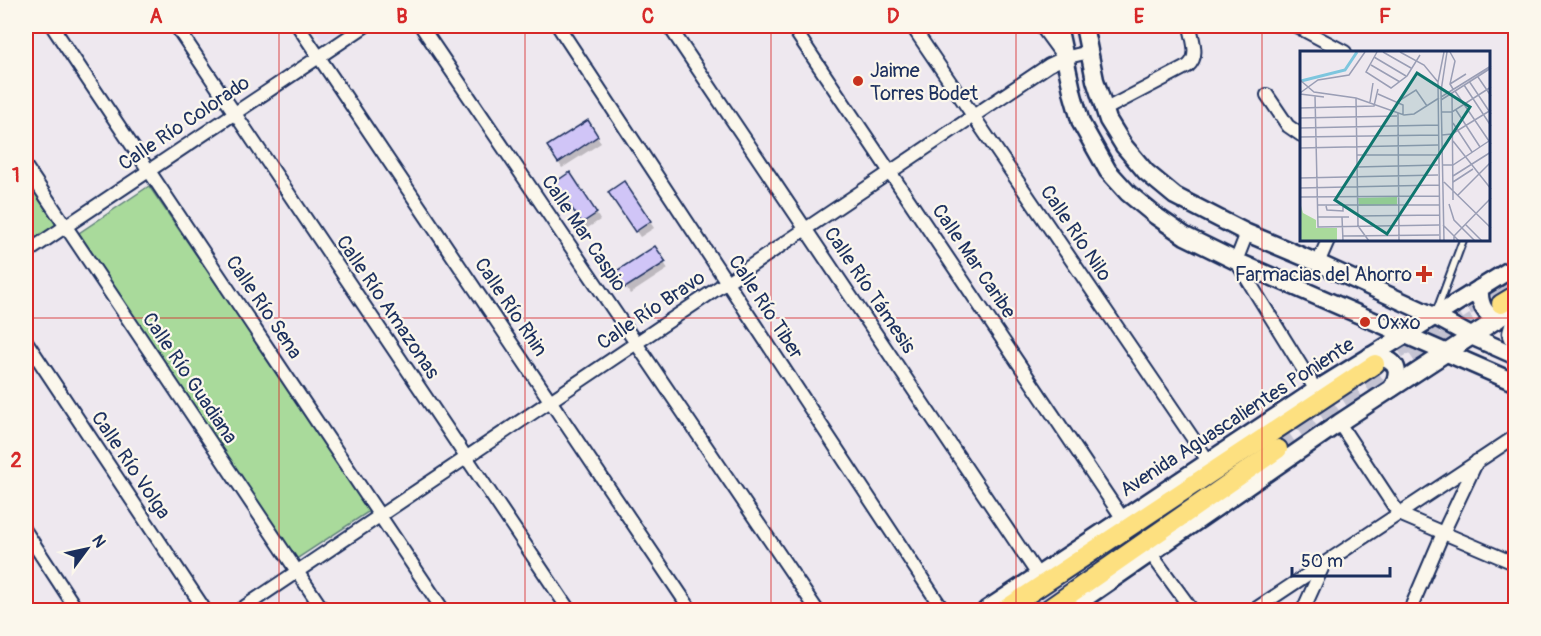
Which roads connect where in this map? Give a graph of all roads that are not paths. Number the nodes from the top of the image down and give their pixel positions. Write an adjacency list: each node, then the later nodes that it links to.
1 (52, 26): 25 (street, Calle Río Sena)
2 (176, 26): 21 (street, Calle Río Amazonas)
3 (298, 26): 17 (street, Calle Río Rhin)
4 (365, 26): 17 (street, Calle Río Colorado)
5 (421, 26): 44 (street, Calle Mar Caspio)
6 (558, 26): 36 (street, Calle Río Tiber)
7 (669, 26): 28 (street, Calle Río Támesis)
8 (792, 26): 26 (street, Calle Mar Caribe)
9 (912, 26): 22 (street, Calle Río Nilo)
10 (1041, 26): 18 (street)
11 (1058, 26): 18 (main road)
12 (1084, 26): 16 (main road)
13 (1190, 26): 20 (street)
14 (1296, 26): 15 (street)
15 (1343, 51)
16 (1089, 52): 18 (street, Calle Río Bravo); 20 (main road)
17 (319, 56): 21 (street, Calle Río Colorado); 52 (street, Calle Río Rhin)
18 (1064, 58): 22 (street, Calle Río Bravo); 33 (main road)
19 (1267, 95): 23 (street)
20 (1104, 110): 29 (main road)
21 (234, 113): 25 (street, Calle Río Colorado); 56 (street, Calle Río Amazonas)
22 (973, 116): 26 (street, Calle Río Bravo); 58 (street, Calle Río Nilo)
23 (1300, 134)
24 (26, 167): 27 (street, Calle Río Guadiana)
25 (149, 171): 27 (street, Calle Río Colorado); 60 (street, Calle Río Sena)
26 (890, 172): 28 (street, Calle Río Bravo); 61 (street, Calle Mar Caribe)
27 (65, 227): 32 (street, Calle Río Colorado); 67 (street, Calle Río Guadiana)
28 (806, 229): 36 (street, Calle Río Bravo); 68 (street, Calle Río Támesis)
29 (1247, 233): 33 (street); 34 (main road)
30 (1327, 242): 34 (street)
31 (1462, 242): 39 (lane)
32 (26, 253)
33 (1236, 261): 41 (main road); 51 (street)
34 (1318, 263): 39 (main road)
35 (1515, 266): 37 (main road, Avenida Aguascalientes Poniente)
36 (726, 282): 44 (street, Calle Río Bravo); 77 (street, Calle Río Tiber)
37 (1480, 288): 38 (main road); 39 (main road, Avenida Aguascalientes Poniente)
38 (1507, 307): 42 (main road)
39 (1434, 316): 41 (main road, Avenida Aguascalientes Poniente); 42 (main road)
40 (1515, 316): 45 (main road)
41 (1406, 334): 46 (main road); 48 (main road, Avenida Aguascalientes Poniente)
42 (1471, 336): 46 (main road); 47 (main road)
43 (26, 341): 70 (street, Calle Río Volga)
44 (635, 344): 52 (street, Calle Río Bravo); 76 (street, Calle Mar Caspio)
45 (1515, 346)
46 (1447, 352): 49 (main road); 50 (main road)
47 (1515, 356)
48 (1373, 360): 50 (main road); 51 (main road, Avenida Aguascalientes Poniente); 79 (main road, Avenida Aguascalientes Poniente)
49 (1515, 384)
50 (1392, 388): 53 (main road)
51 (1316, 390): 58 (main road, Avenida Aguascalientes Poniente)
52 (550, 401): 56 (street, Calle Río Bravo); 75 (street, Calle Río Rhin)
53 (1339, 423): 59 (street); 64 (main road)
54 (1515, 436): 57 (street)
55 (1278, 449): 80 (main road)
56 (466, 458): 60 (street, Calle Río Bravo); 74 (street, Calle Río Amazonas)
57 (1478, 461): 59 (street); 63 (street)
58 (1209, 462): 61 (main road, Avenida Aguascalientes Poniente)
59 (1399, 514): 63 (street); 65 (street)
60 (380, 516): 67 (street, Calle Río Bravo); 73 (street, Calle Río Sena)
61 (1124, 519): 68 (main road, Avenida Aguascalientes Poniente)
62 (26, 532): 69 (street)
63 (1443, 533): 66 (street); 85 (street)
64 (1151, 554): 81 (main road); 82 (street)
65 (1323, 564): 83 (street); 84 (street)
66 (1515, 564)
67 (296, 572): 71 (street, Calle Río Bravo); 72 (street, Calle Río Guadiana)
68 (1038, 575): 78 (main road, Avenida Aguascalientes Poniente)
69 (77, 610)
70 (205, 610)
71 (240, 610)
72 (322, 610)
73 (443, 610)
74 (569, 610)
75 (692, 610)
76 (817, 610)
77 (943, 610)
78 (986, 610)
79 (1004, 610)
80 (1047, 610)
81 (1068, 610)
82 (1192, 610)
83 (1254, 610)
84 (1303, 610)
85 (1410, 610)

